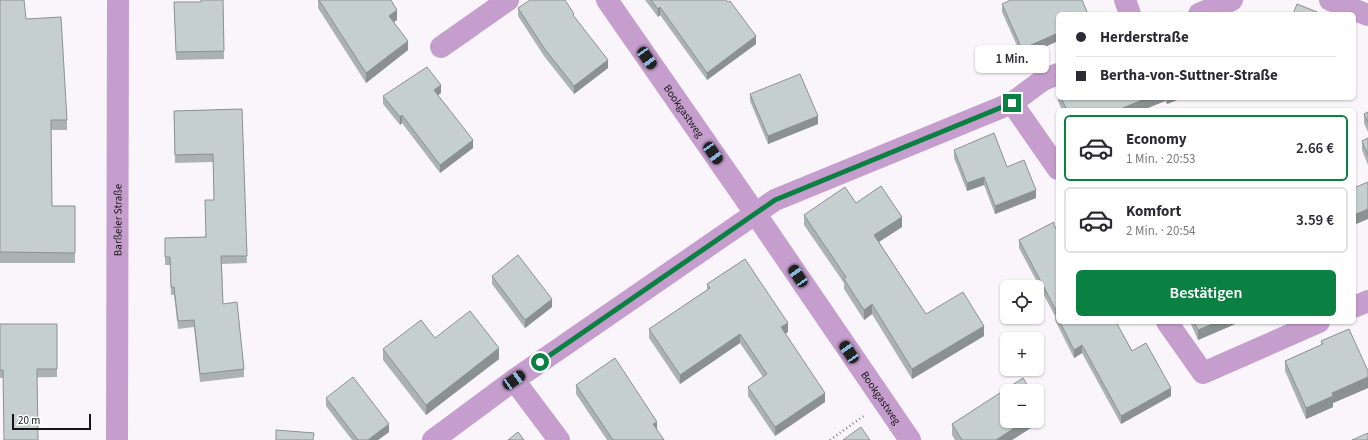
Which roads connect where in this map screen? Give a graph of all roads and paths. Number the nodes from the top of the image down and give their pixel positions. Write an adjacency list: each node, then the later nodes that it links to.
1 (118, 0): 21 (street, Barßeler Straße)
2 (508, 0): 10 (street)
3 (607, 0): 14 (street, Bookgastweg)
4 (1124, 0): 7 (street)
5 (1232, 0): 8 (street)
6 (1330, 0): 9 (street)
7 (1129, 12)
8 (1204, 12)
9 (1368, 15)
10 (441, 47)
11 (1056, 75): 12 (street)
12 (1012, 103): 13 (street); 14 (street)
13 (1056, 166)
14 (755, 213): 19 (street); 20 (street, Bookgastweg)
15 (1368, 301): 16 (street)
16 (1356, 306)
17 (1168, 324): 18 (street)
18 (1314, 324)
19 (514, 380): 22 (street); 23 (street)
20 (883, 402): 24 (path); 25 (street, Bookgastweg)
21 (117, 440)
22 (433, 440)
23 (559, 440)
24 (830, 440)
25 (910, 440)

